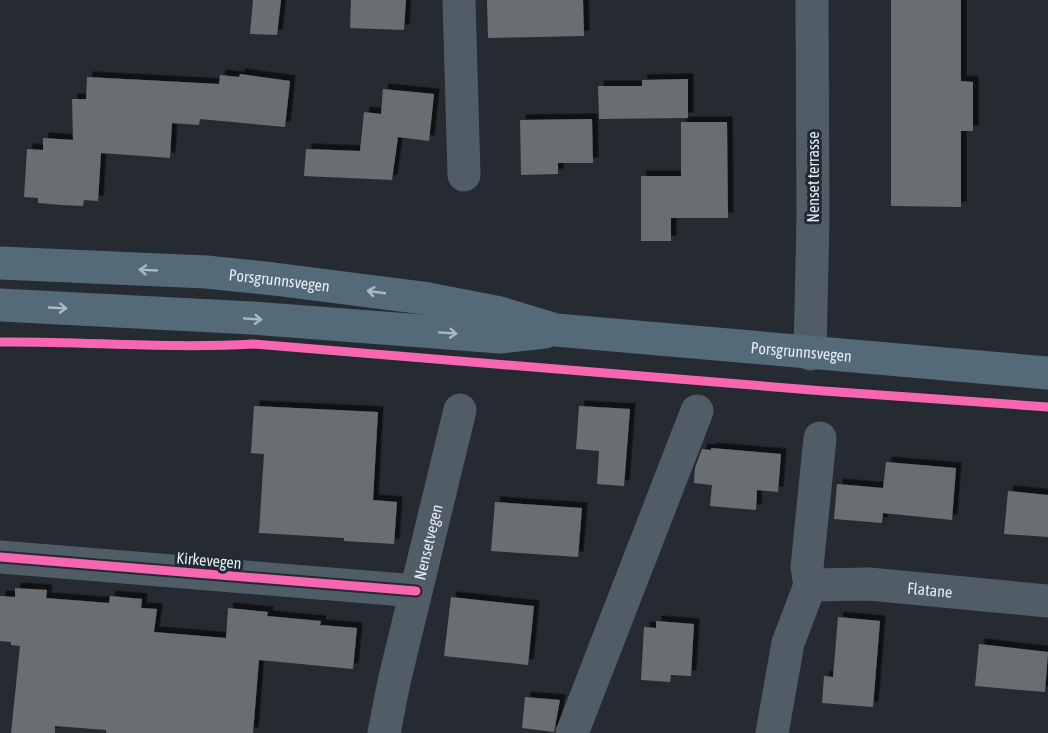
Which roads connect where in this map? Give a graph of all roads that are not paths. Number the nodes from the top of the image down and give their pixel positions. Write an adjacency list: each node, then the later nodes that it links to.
1 (459, 0): 3 (street)
2 (812, 0): 7 (street, Nenset terrasse)
3 (464, 175)
4 (0, 263): 6 (highway, Porsgrunnsvegen, one-way to 4)
5 (0, 306): 6 (highway, Porsgrunnsvegen, one-way to 6)
6 (556, 330): 7 (highway, Porsgrunnsvegen)
7 (810, 354): 8 (highway, Porsgrunnsvegen)
8 (1048, 374)
9 (460, 410): 14 (street, Nensetvegen)
10 (697, 411): 17 (street)
11 (820, 438): 13 (street)
12 (0, 557): 14 (street, Kirkevegen)
13 (810, 585): 15 (street, Flatane); 18 (street)
14 (416, 591): 16 (street, Nensetvegen)
15 (1048, 601)
16 (384, 733)
17 (573, 733)
18 (772, 733)

